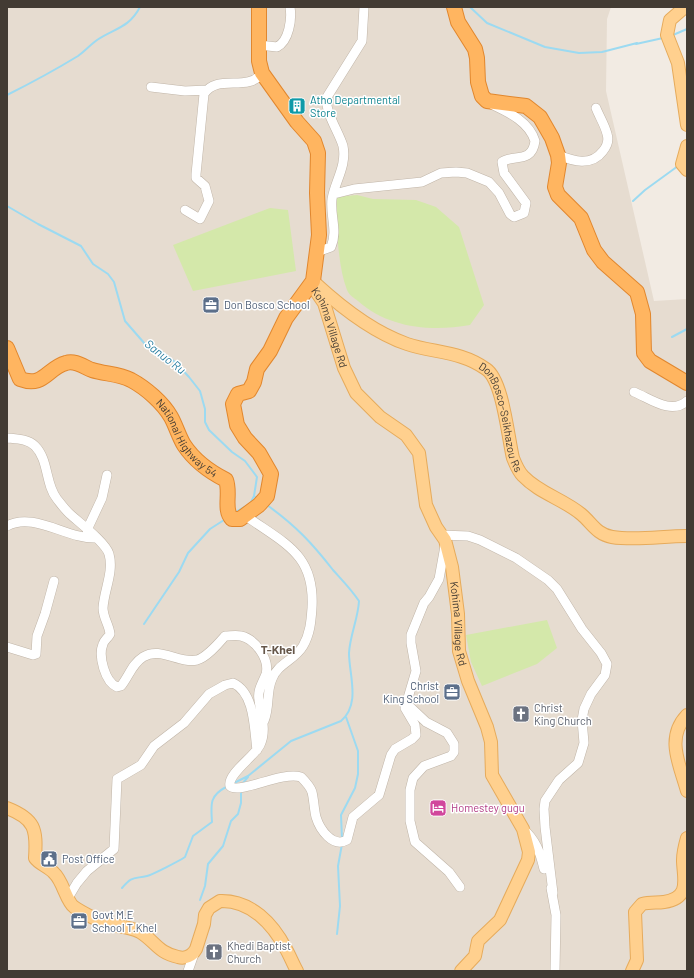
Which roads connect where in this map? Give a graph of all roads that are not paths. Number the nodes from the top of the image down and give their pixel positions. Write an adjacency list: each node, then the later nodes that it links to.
1 (259, 7): 6 (highway)
2 (290, 7): 6 (street)
3 (364, 7): 16 (street)
4 (454, 7): 10 (highway)
5 (685, 7): 12 (main road)
6 (259, 45): 7 (highway)
7 (262, 73): 9 (street); 18 (highway)
8 (151, 86): 9 (street)
9 (206, 90): 17 (street)
10 (487, 101): 14 (highway); 16 (street)
11 (596, 108): 14 (street)
12 (687, 125)
13 (687, 146): 15 (main road)
14 (558, 155): 21 (highway)
15 (687, 170)
16 (334, 194): 18 (street)
17 (185, 210)
18 (317, 252): 19 (highway)
19 (312, 283): 26 (highway); 29 (main road, DonBosco-Seikhazou Rs); 31 (main road, Kohima Village Rd)
20 (7, 348): 26 (highway, National Highway 54)
21 (687, 383)
22 (634, 392): 23 (street)
23 (687, 401)
24 (7, 438): 28 (street)
25 (107, 475): 28 (street)
26 (246, 516): 36 (street)
27 (7, 526): 30 (street)
28 (87, 530): 30 (street)
29 (687, 536)
30 (97, 538): 36 (street)
31 (443, 540): 34 (street); 40 (main road, Kohima Village Rd); 44 (street)
32 (54, 581): 33 (street)
33 (7, 647)
34 (406, 703): 37 (street); 43 (street)
35 (687, 715): 38 (main road)
36 (263, 724): 37 (street)
37 (257, 750): 45 (street)
38 (687, 791)
39 (7, 808): 45 (main road)
40 (523, 829): 44 (street); 49 (main road, Kohima Village Rd)
41 (687, 838): 42 (main road)
42 (685, 858): 51 (main road)
43 (460, 887)
44 (553, 892): 50 (street)
45 (68, 898): 46 (main road)
46 (194, 954): 47 (street); 48 (main road)
47 (188, 971)
48 (297, 971)
49 (461, 971)
50 (555, 971)
51 (632, 971)

